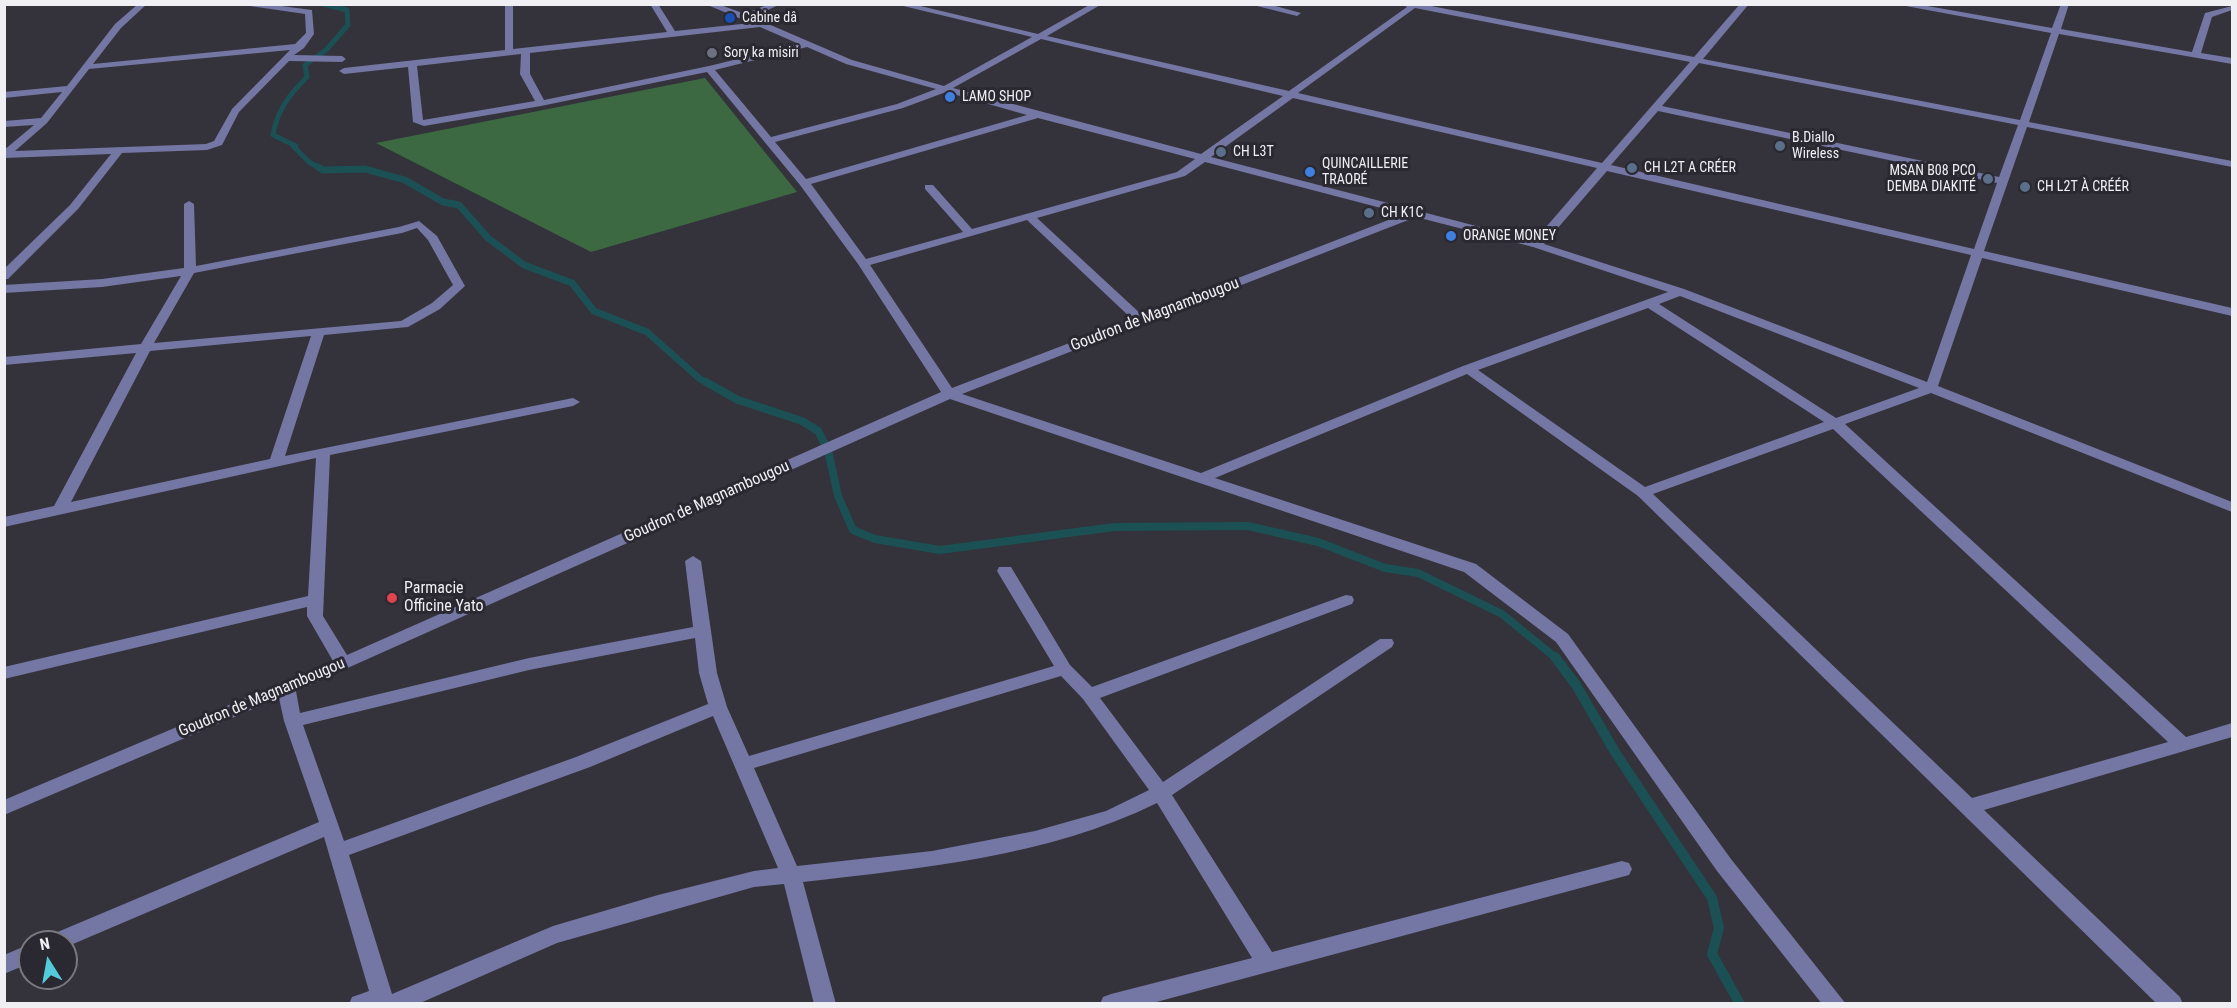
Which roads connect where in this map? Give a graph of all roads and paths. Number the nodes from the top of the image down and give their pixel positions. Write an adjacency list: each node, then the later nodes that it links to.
1 (143, 4): 33 (street)
2 (240, 4): 24 (street)
3 (509, 4): 26 (street)
4 (654, 4): 21 (street)
5 (709, 4): 17 (street)
6 (777, 4): 17 (street)
7 (899, 4): 22 (street)
8 (1098, 4): 22 (street)
9 (1253, 4): 15 (street)
10 (1745, 4): 30 (street)
11 (2065, 4): 20 (street)
12 (1412, 5): 30 (street); 39 (street)
13 (1905, 5): 20 (street)
14 (2232, 9): 16 (street)
15 (1297, 13)
16 (2208, 15): 18 (street); 27 (street)
17 (745, 17): 19 (street)
18 (2232, 20)
19 (762, 24): 21 (street); 23 (street)
20 (2056, 31): 27 (street); 44 (street)
21 (674, 35): 25 (street)
22 (1038, 36): 37 (street); 39 (street)
23 (808, 44): 34 (street); 37 (street)
24 (301, 46): 28 (street); 33 (street)
25 (526, 50): 26 (street); 40 (street)
26 (509, 52): 32 (street)
27 (2196, 54): 31 (street)
28 (292, 58): 29 (street); 47 (street)
29 (342, 59)
30 (1696, 60): 41 (street); 44 (street)
31 (2232, 61)
32 (412, 63): 35 (street); 40 (street)
33 (86, 67): 36 (street)
34 (709, 69): 40 (street); 46 (street)
35 (344, 71)
36 (70, 88): 38 (street); 43 (street)
37 (943, 90): 42 (street); 46 (street)
38 (4, 95)
39 (1288, 95): 49 (street); 51 (street)
40 (541, 103)
41 (1656, 107): 51 (street); 52 (street)
42 (1038, 115): 49 (street); 53 (street)
43 (44, 121): 45 (street); 48 (street)
44 (2023, 123): 50 (street); 52 (street)
45 (4, 124)
46 (770, 140): 53 (street)
47 (119, 150): 48 (street); 63 (street)
48 (5, 155)
49 (1202, 157): 56 (street); 57 (street)
50 (2232, 164)
51 (1603, 168): 59 (street); 60 (street)
52 (2003, 181): 60 (street)
53 (804, 183): 61 (street)
54 (929, 187): 58 (street)
55 (189, 204): 62 (street)
56 (1416, 213): 59 (street); 68 (street, Goudron de Magnambougou)
57 (1030, 217): 58 (street); 68 (street)
58 (970, 233): 61 (street)
59 (1537, 245): 65 (street)
60 (1978, 253): 67 (street); 73 (street)
61 (863, 263): 74 (street)
62 (190, 270): 64 (street); 69 (street); 70 (street)
63 (4, 276)
64 (4, 289)
65 (1680, 292): 66 (street); 73 (street)
66 (1651, 304): 72 (street); 76 (street)
67 (2232, 312)
68 (1140, 320): 74 (street, Goudron de Magnambougou)
69 (319, 331): 70 (street); 78 (street)
70 (145, 348): 71 (street); 82 (street)
71 (4, 361)
72 (1468, 369): 79 (street); 80 (street)
73 (1930, 387): 76 (street); 81 (street)
74 (949, 394): 79 (street); 90 (street, Goudron de Magnambougou)
75 (573, 402): 77 (street)
76 (1835, 423): 80 (street); 98 (street)
77 (323, 454): 78 (street); 86 (street)
78 (276, 462): 82 (street)
79 (1202, 478): 115 (street)
80 (1643, 493): 101 (street)
81 (2232, 507)
82 (60, 510): 83 (street)
83 (4, 522)
84 (693, 561): 88 (street)
85 (1005, 571): 91 (street)
86 (314, 600): 90 (street); 92 (street)
87 (1346, 600): 94 (street)
88 (701, 631): 95 (street); 96 (street)
89 (1386, 643): 100 (street)
90 (343, 664): 93 (street, Goudron de Magnambougou)
91 (1064, 669): 94 (street); 99 (street)
92 (4, 673)
93 (286, 687): 96 (street); 102 (street, Goudron de Magnambougou)
94 (1089, 694): 100 (street)
95 (718, 707): 99 (street); 104 (street)
96 (293, 721): 103 (street)
97 (2232, 730): 98 (street)
98 (2183, 745): 101 (street)
99 (742, 765): 106 (street)
100 (1161, 793): 106 (street); 109 (street)
101 (1968, 807): 116 (street)
102 (4, 808)
103 (330, 826): 104 (street); 107 (street)
104 (338, 851): 111 (street)
105 (1622, 869): 109 (street)
106 (791, 874): 111 (street); 113 (street)
107 (78, 932)
108 (18, 959): 110 (street)
109 (1266, 962): 114 (street)
110 (4, 965)
111 (386, 1001): 112 (street)
112 (360, 1004)
113 (825, 1004)
114 (1111, 1004)
115 (1835, 1004)
116 (2172, 1004)

